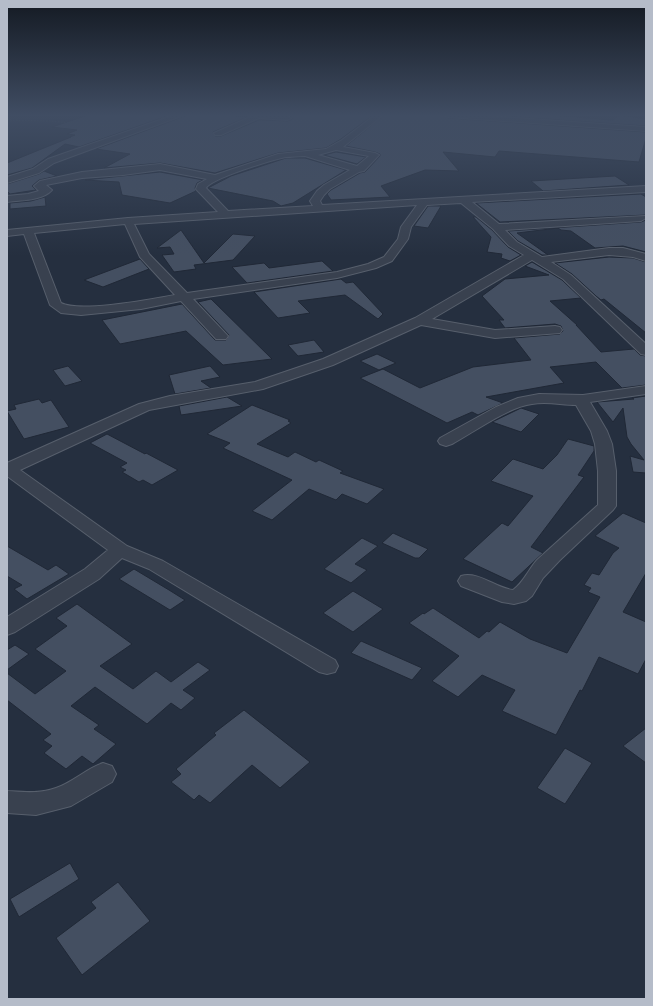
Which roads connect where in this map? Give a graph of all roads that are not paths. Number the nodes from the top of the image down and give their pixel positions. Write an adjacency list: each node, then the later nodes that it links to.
1 (50, 162): 7 (street)
2 (262, 162): 6 (street)
3 (331, 162): 5 (street)
4 (369, 162): 5 (street)
5 (357, 170): 12 (street)
6 (215, 178): 9 (street); 13 (street)
7 (7, 180)
8 (646, 189): 10 (street)
9 (7, 199)
10 (463, 200): 11 (street); 16 (street)
11 (424, 203): 12 (street); 21 (street)
12 (319, 209): 13 (street)
13 (226, 214): 15 (street)
14 (641, 218): 16 (street)
15 (128, 221): 17 (street); 21 (street)
16 (497, 227): 19 (street)
17 (28, 231): 18 (street); 21 (street)
18 (7, 233)
19 (535, 258): 20 (street); 22 (street); 25 (street)
20 (646, 258)
21 (185, 297): 24 (street)
22 (420, 321): 23 (street); 29 (street)
23 (555, 330)
24 (221, 336)
25 (646, 351)
26 (646, 390): 27 (street)
27 (582, 401): 28 (street); 31 (street)
28 (446, 441)
29 (7, 468): 30 (street)
30 (120, 550): 32 (street); 33 (street)
31 (468, 581)
32 (7, 627)
33 (327, 666)
34 (103, 774): 35 (street)
35 (7, 802)

